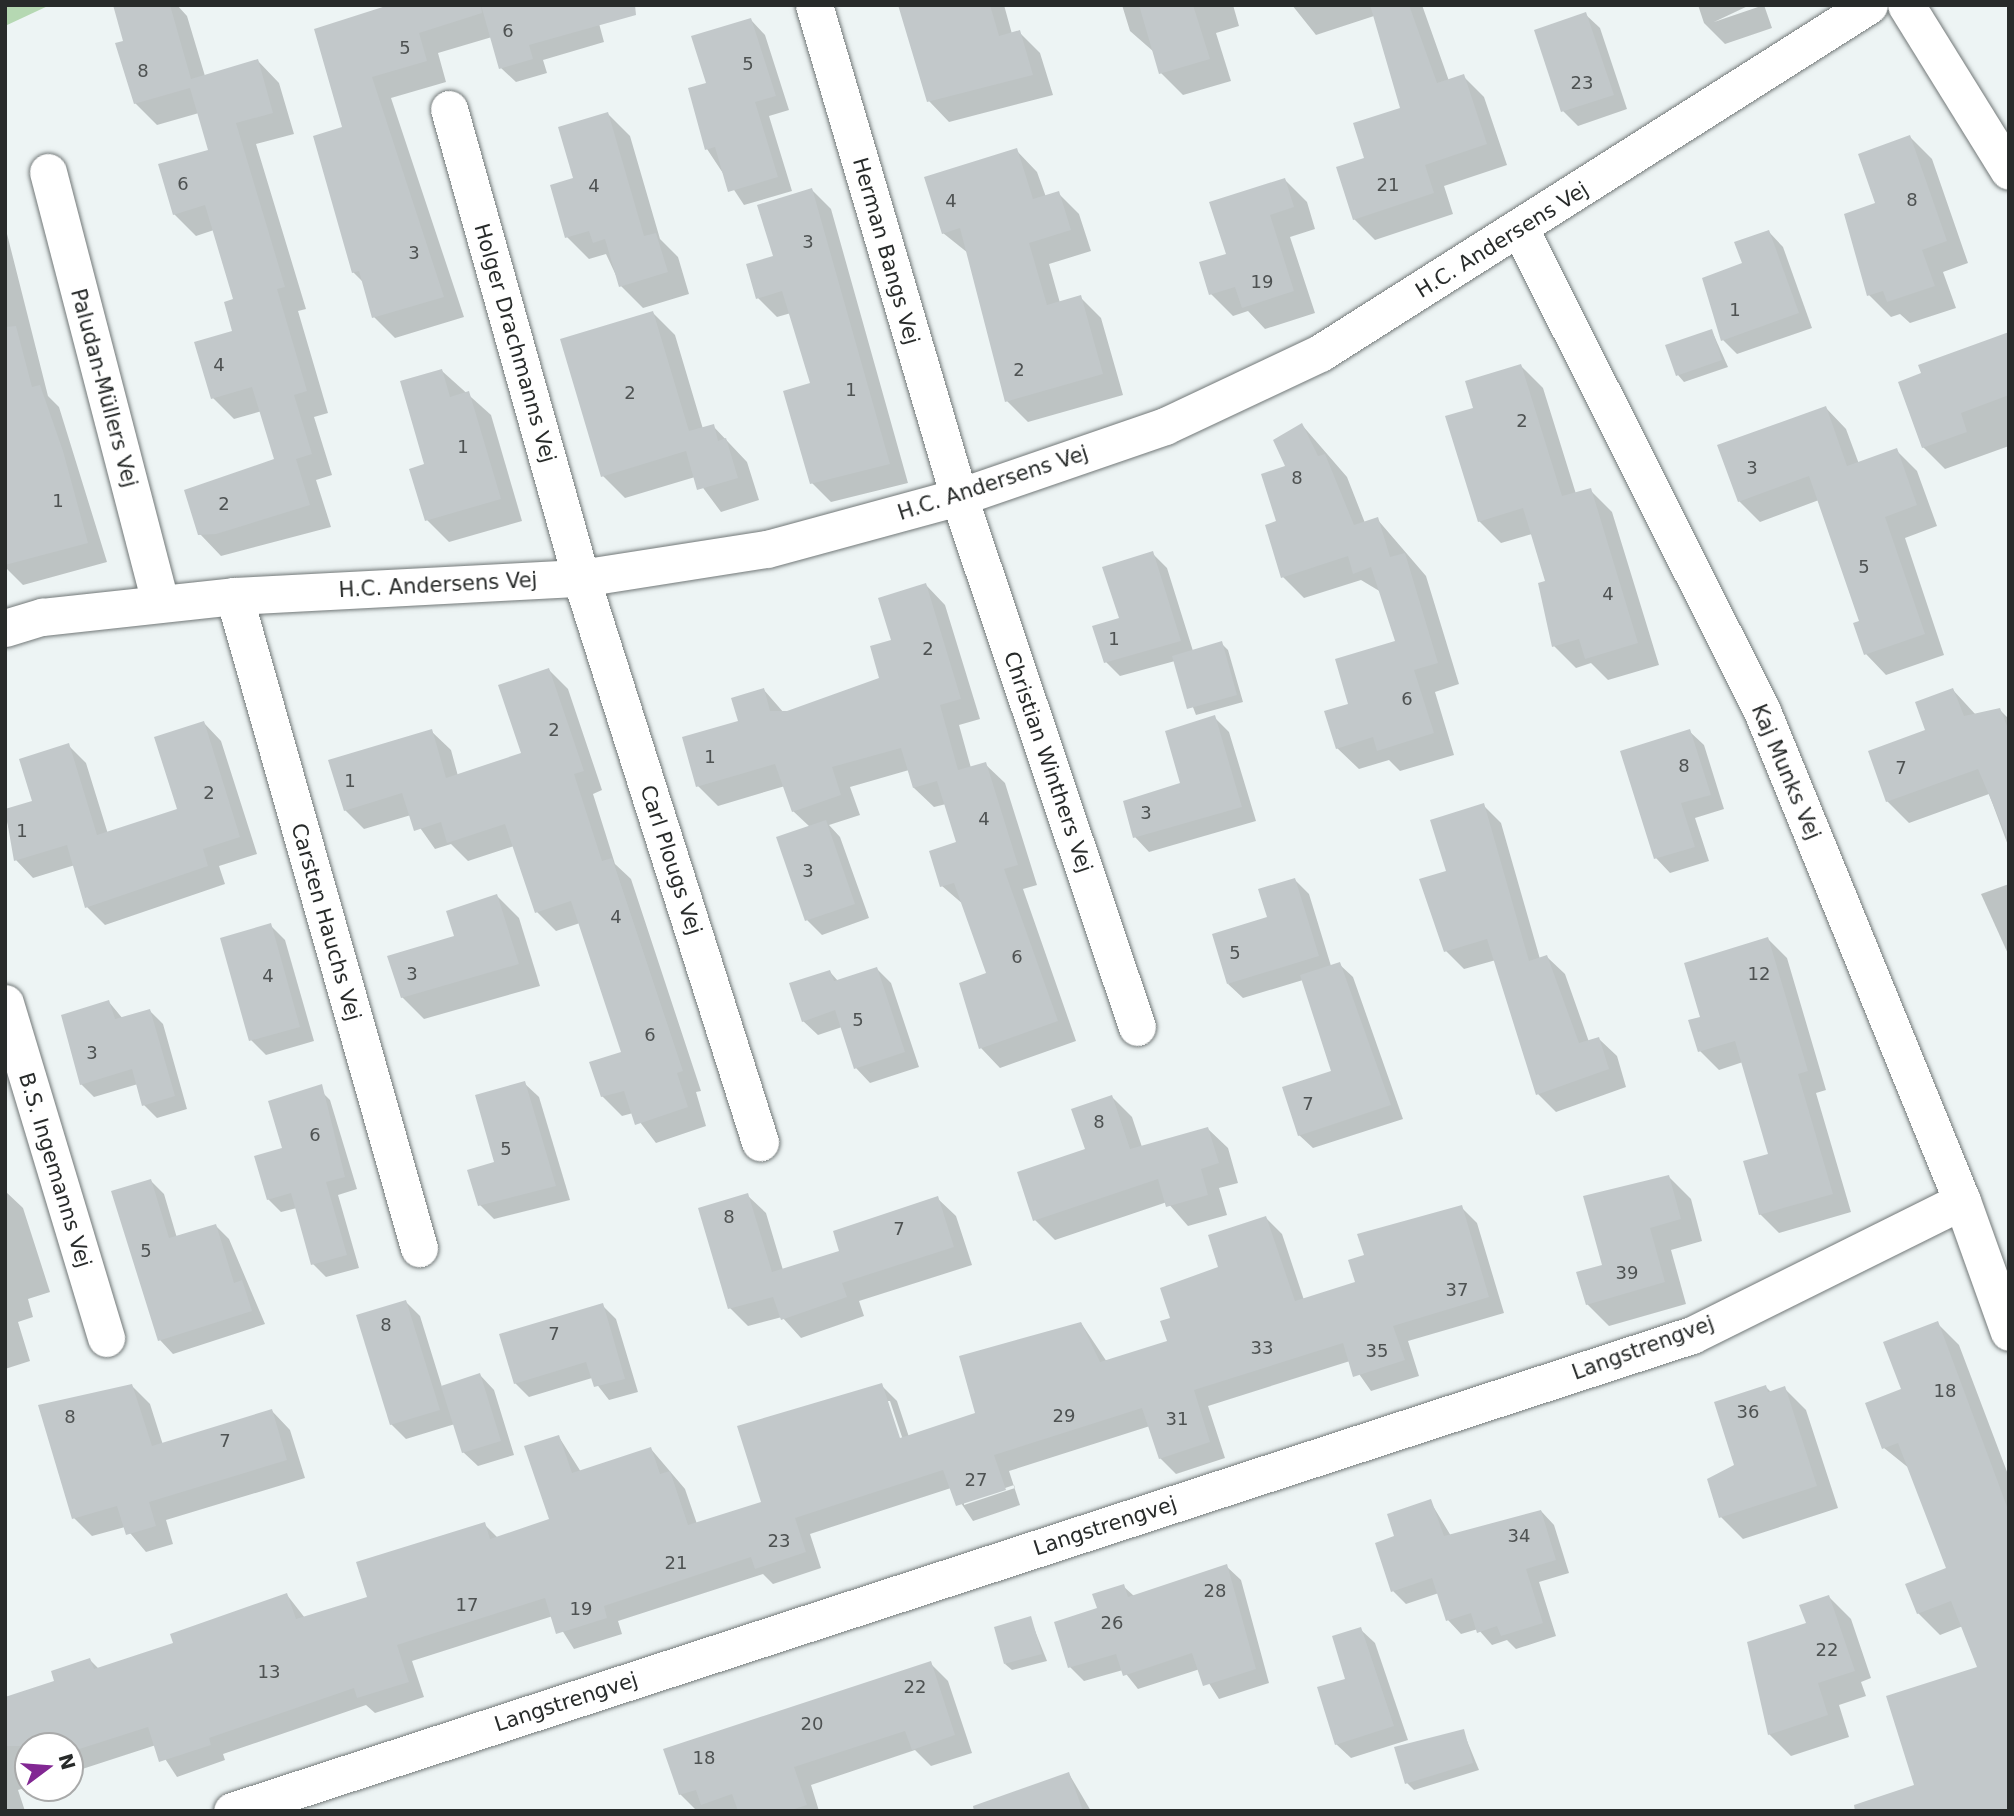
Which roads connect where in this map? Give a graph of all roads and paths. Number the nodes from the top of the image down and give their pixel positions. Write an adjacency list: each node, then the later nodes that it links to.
1 (814, 5): 8 (street, Herman Bangs Vej)
2 (1869, 5): 7 (street, H.C. Andersens Vej)
3 (1906, 5): 5 (street)
4 (449, 109): 9 (street, Holger Drachmanns Vej)
5 (2009, 171)
6 (48, 172): 11 (street, Paludan-Müllers Vej)
7 (1521, 230): 8 (street, H.C. Andersens Vej); 16 (street, Kaj Munks Vej)
8 (959, 497): 9 (street, H.C. Andersens Vej); 14 (street, Christian Winthers Vej)
9 (581, 578): 10 (street, H.C. Andersens Vej); 15 (street, Carl Plougs Vej)
10 (234, 596): 11 (street, H.C. Andersens Vej); 17 (street, Carsten Hauchs Vej)
11 (160, 603): 12 (street, H.C. Andersens Vej)
12 (5, 628)
13 (5, 1003): 19 (street, B.S. Ingemanns Vej)
14 (1137, 1027)
15 (760, 1142)
16 (1962, 1201): 18 (street, Kaj Munks Vej); 20 (street, Langstrengvej)
17 (419, 1248)
18 (2009, 1332)
19 (106, 1338)
20 (232, 1811)

